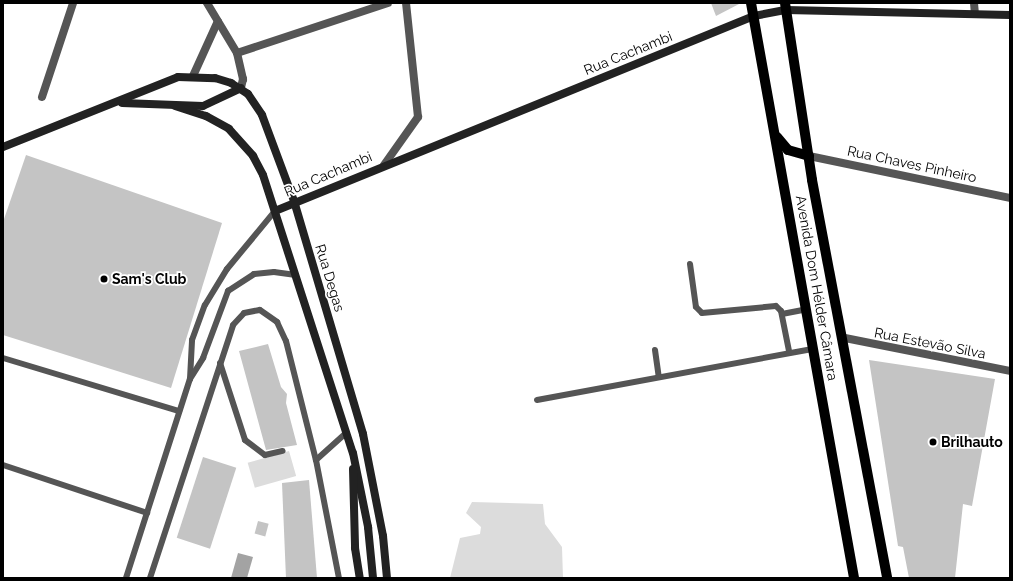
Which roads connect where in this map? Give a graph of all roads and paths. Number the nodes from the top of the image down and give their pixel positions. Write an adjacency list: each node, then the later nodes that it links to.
1 (73, 3): 15 (street)
2 (207, 3): 11 (street)
3 (388, 3): 12 (street)
4 (406, 3): 21 (street)
5 (751, 3): 10 (main road, Avenida Dom Hélder Câmara)
6 (974, 3): 8 (street)
7 (786, 7): 8 (main road, Rua Cachambi); 10 (main road, Rua Cachambi); 20 (main road, Avenida Dom Hélder Câmara)
8 (975, 14): 9 (main road, Rua Cachambi)
9 (1010, 15)
10 (754, 16): 18 (main road, Avenida Dom Hélder Câmara); 21 (main road, Rua Cachambi)
11 (218, 21): 12 (street); 13 (street)
12 (237, 54): 14 (street)
13 (193, 76): 14 (main road); 16 (main road)
14 (240, 88): 17 (main road); 23 (main road, Rua Degas)
15 (42, 97)
16 (119, 103): 17 (main road); 19 (main road)
17 (175, 106): 24 (main road)
18 (776, 133): 20 (main road); 27 (main road, Avenida Dom Hélder Câmara)
19 (3, 147)
20 (810, 156): 22 (street, Rua Chaves Pinheiro); 29 (main road, Avenida Dom Hélder Câmara)
21 (384, 165): 23 (main road, Rua Cachambi)
22 (1010, 198)
23 (294, 201): 24 (main road, Rua Cachambi); 51 (main road, Rua Degas)
24 (275, 211): 26 (main road); 37 (lane)
25 (690, 264): 28 (lane)
26 (296, 275): 37 (lane); 40 (main road)
27 (807, 309): 28 (lane); 30 (main road, Avenida Dom Hélder Câmara)
28 (782, 314): 32 (lane)
29 (845, 338): 35 (street, Rua Estevão Silva); 53 (main road, Avenida Dom Hélder Câmara)
30 (812, 349): 32 (lane); 52 (main road, Avenida Dom Hélder Câmara)
31 (655, 350): 36 (lane)
32 (788, 351): 36 (lane)
33 (3, 358): 39 (lane)
34 (220, 363): 41 (lane); 43 (lane); 47 (lane)
35 (1010, 371)
36 (659, 377): 38 (lane)
37 (190, 379): 39 (lane)
38 (537, 400)
39 (179, 411): 45 (lane)
40 (346, 433): 42 (main road); 43 (lane)
41 (283, 451)
42 (353, 453): 49 (main road); 50 (main road)
43 (316, 460): 48 (lane)
44 (3, 466): 45 (lane)
45 (147, 513): 46 (lane)
46 (126, 578)
47 (150, 578)
48 (339, 578)
49 (360, 578)
50 (373, 578)
51 (388, 578)
52 (854, 578)
53 (887, 578)

